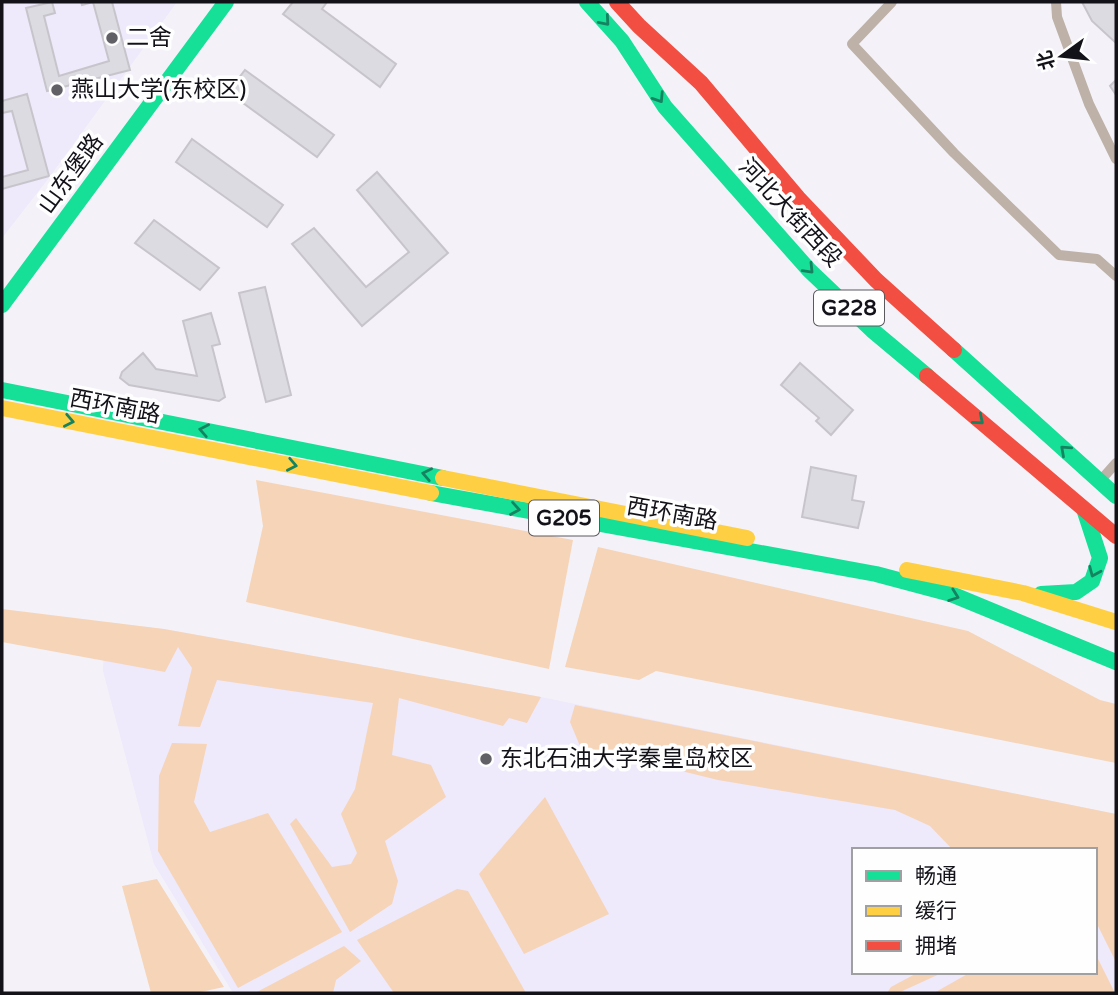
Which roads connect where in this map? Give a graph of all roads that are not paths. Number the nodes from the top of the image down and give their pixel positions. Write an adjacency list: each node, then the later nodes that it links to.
1 (226, 2): 8 (main road, 山东堡路)
2 (587, 2): 14 (main road, 河北大街西段 / G228, one-way to 14)
3 (617, 2): 12 (main road, 河北大街西段 / G228, one-way to 3)
4 (892, 2): 7 (street)
5 (1056, 2): 6 (street)
6 (1116, 159)
7 (1116, 276)
8 (2, 305)
9 (2, 390): 16 (main road, 西环南路 / G205, one-way to 9)
10 (2, 408): 18 (main road, 西环南路 / G205, one-way to 18)
11 (1116, 463): 12 (street)
12 (1100, 481): 13 (main road, 河北大街西段 / G228)
13 (1116, 496)
14 (1083, 508): 15 (main road, 河北大街西段 / G228); 16 (main road, one-way to 16)
15 (1116, 536)
16 (1023, 593): 17 (main road, 西环南路 / G205)
17 (1116, 622)
18 (1116, 662)

